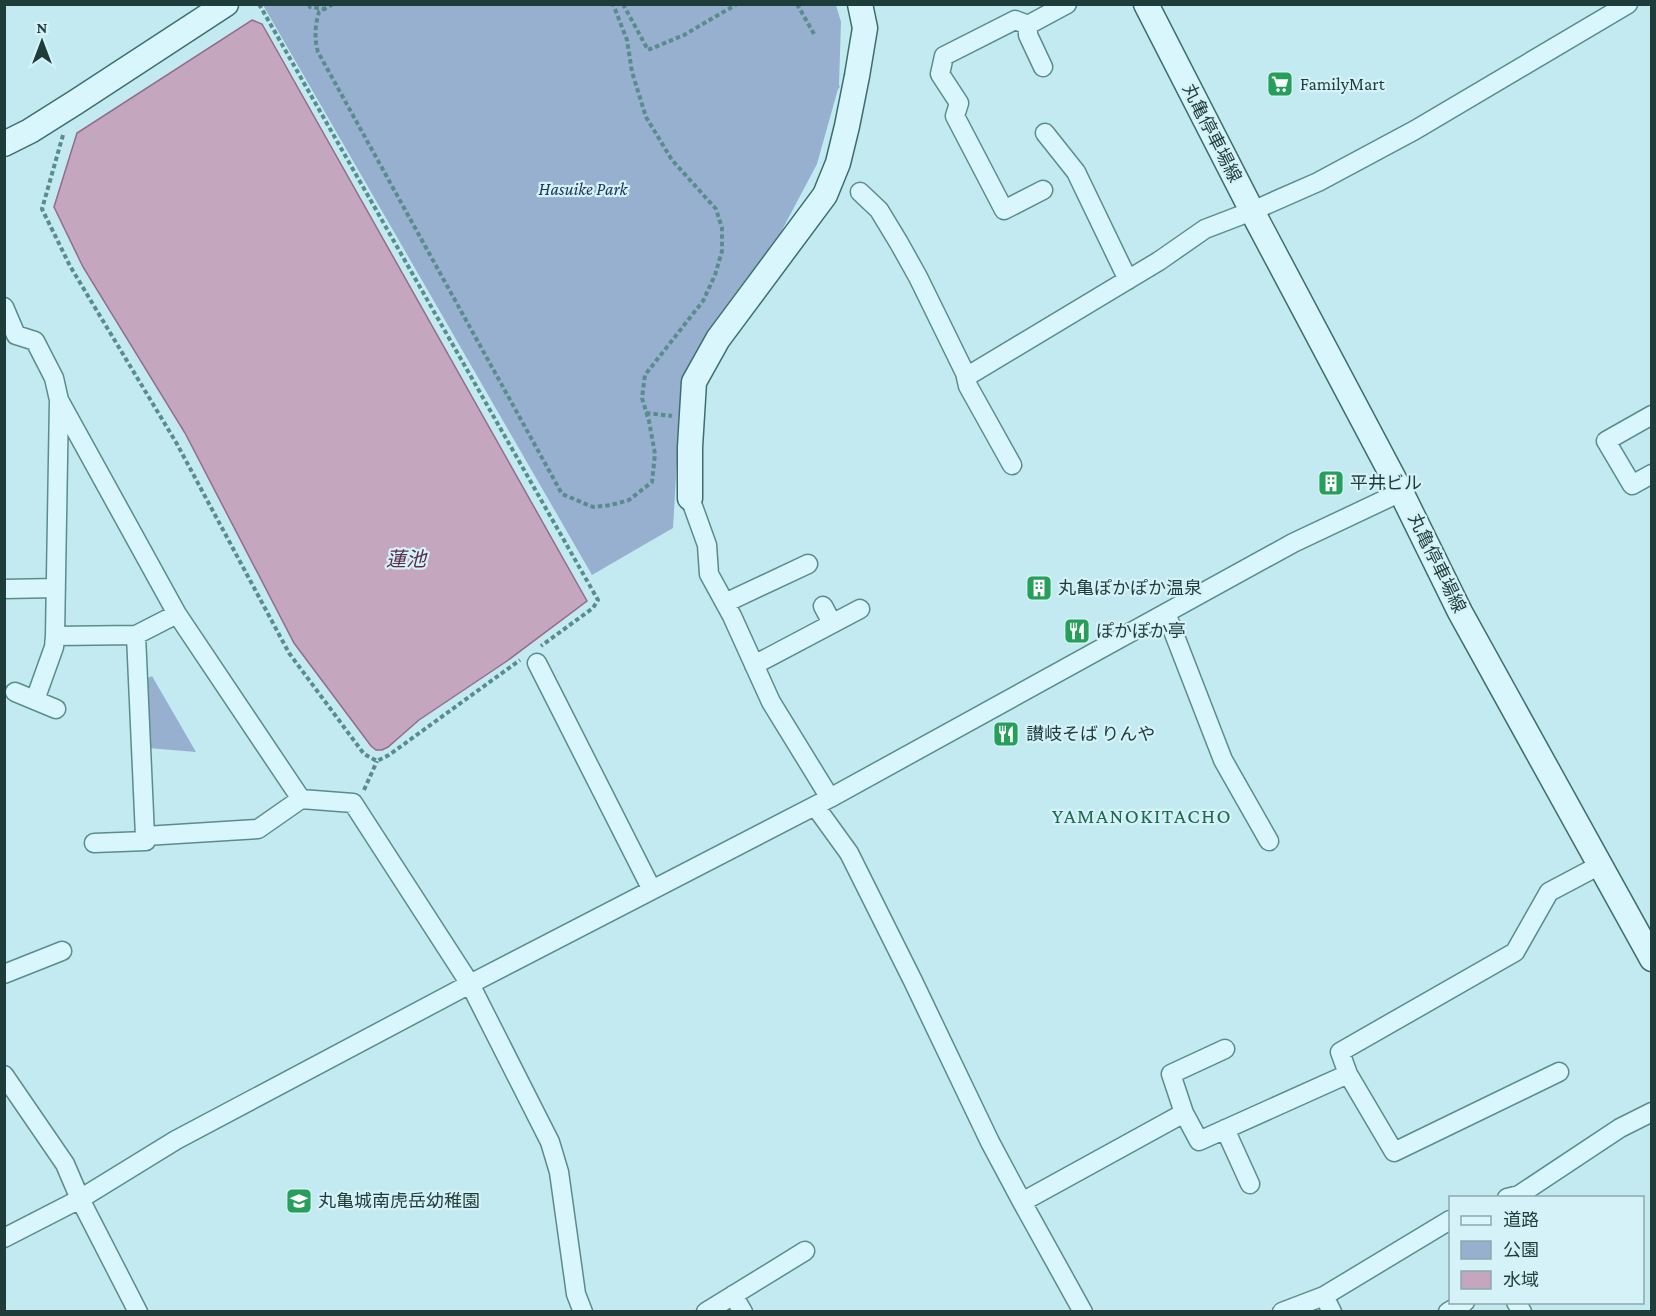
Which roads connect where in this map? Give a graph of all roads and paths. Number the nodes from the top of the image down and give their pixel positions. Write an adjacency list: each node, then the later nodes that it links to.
1 (226, 4): 20 (main road)
2 (259, 4): 44 (path)
3 (309, 4): 14 (path)
4 (333, 4): 14 (path)
5 (613, 4): 14 (path)
6 (623, 4): 13 (path)
7 (737, 4): 13 (path)
8 (797, 4): 16 (path)
9 (860, 4): 32 (main road)
10 (1066, 4): 15 (street)
11 (1146, 4): 23 (main road, 丸亀停車場線)
12 (1628, 4): 23 (street)
13 (730, 6)
14 (325, 9)
15 (1028, 25): 17 (street); 21 (street)
16 (814, 34)
17 (1043, 67)
18 (65, 129): 49 (path)
19 (1045, 133): 24 (street)
20 (4, 144)
21 (1043, 190)
22 (860, 192): 26 (street)
23 (1252, 211): 24 (street); 31 (main road, 丸亀停車場線)
24 (1128, 280): 26 (street)
25 (4, 307): 27 (street)
26 (966, 377): 29 (street)
27 (59, 400): 34 (street); 40 (street)
28 (1652, 415): 30 (street)
29 (1012, 465)
30 (1652, 474)
31 (1401, 492): 39 (street); 56 (main road, 丸亀停車場線)
32 (690, 498): 36 (street)
33 (808, 564): 36 (street)
34 (56, 588): 35 (street); 43 (street)
35 (4, 589)
36 (725, 603): 45 (street)
37 (823, 606): 41 (street)
38 (860, 609): 41 (street)
39 (1166, 613): 51 (street); 54 (street)
40 (177, 614): 42 (street); 50 (street)
41 (832, 623): 45 (street)
42 (136, 635): 43 (street); 53 (street)
43 (55, 636): 47 (street)
44 (532, 657): 49 (path); 57 (street)
45 (754, 665): 51 (street)
46 (15, 692): 47 (street)
47 (35, 700): 48 (street)
48 (56, 709)
49 (377, 761): 52 (path)
50 (301, 799): 52 (street); 53 (street)
51 (823, 802): 57 (street); 72 (street)
52 (352, 803): 61 (street)
53 (145, 836): 55 (street)
54 (1269, 841)
55 (94, 843)
56 (1600, 865): 59 (main road, 丸亀停車場線); 64 (street)
57 (652, 890): 61 (street)
58 (63, 951): 60 (street)
59 (1652, 959)
60 (4, 974)
61 (470, 984): 71 (street); 79 (street)
62 (1225, 1049): 67 (street)
63 (1559, 1072): 64 (street)
64 (1348, 1074): 68 (street)
65 (4, 1076): 71 (street)
66 (1652, 1112): 70 (street)
67 (1185, 1113): 68 (street); 72 (street)
68 (1225, 1130): 69 (street)
69 (1250, 1184)
70 (1513, 1196)
71 (80, 1199): 74 (street); 78 (street)
72 (1022, 1202): 82 (street)
73 (1449, 1221): 77 (street)
74 (4, 1238)
75 (805, 1251): 76 (street)
76 (733, 1295): 80 (street); 81 (street)
77 (1328, 1304): 83 (street)
78 (138, 1311)
79 (583, 1311)
80 (706, 1311)
81 (743, 1311)
82 (1083, 1311)
83 (1282, 1311)

